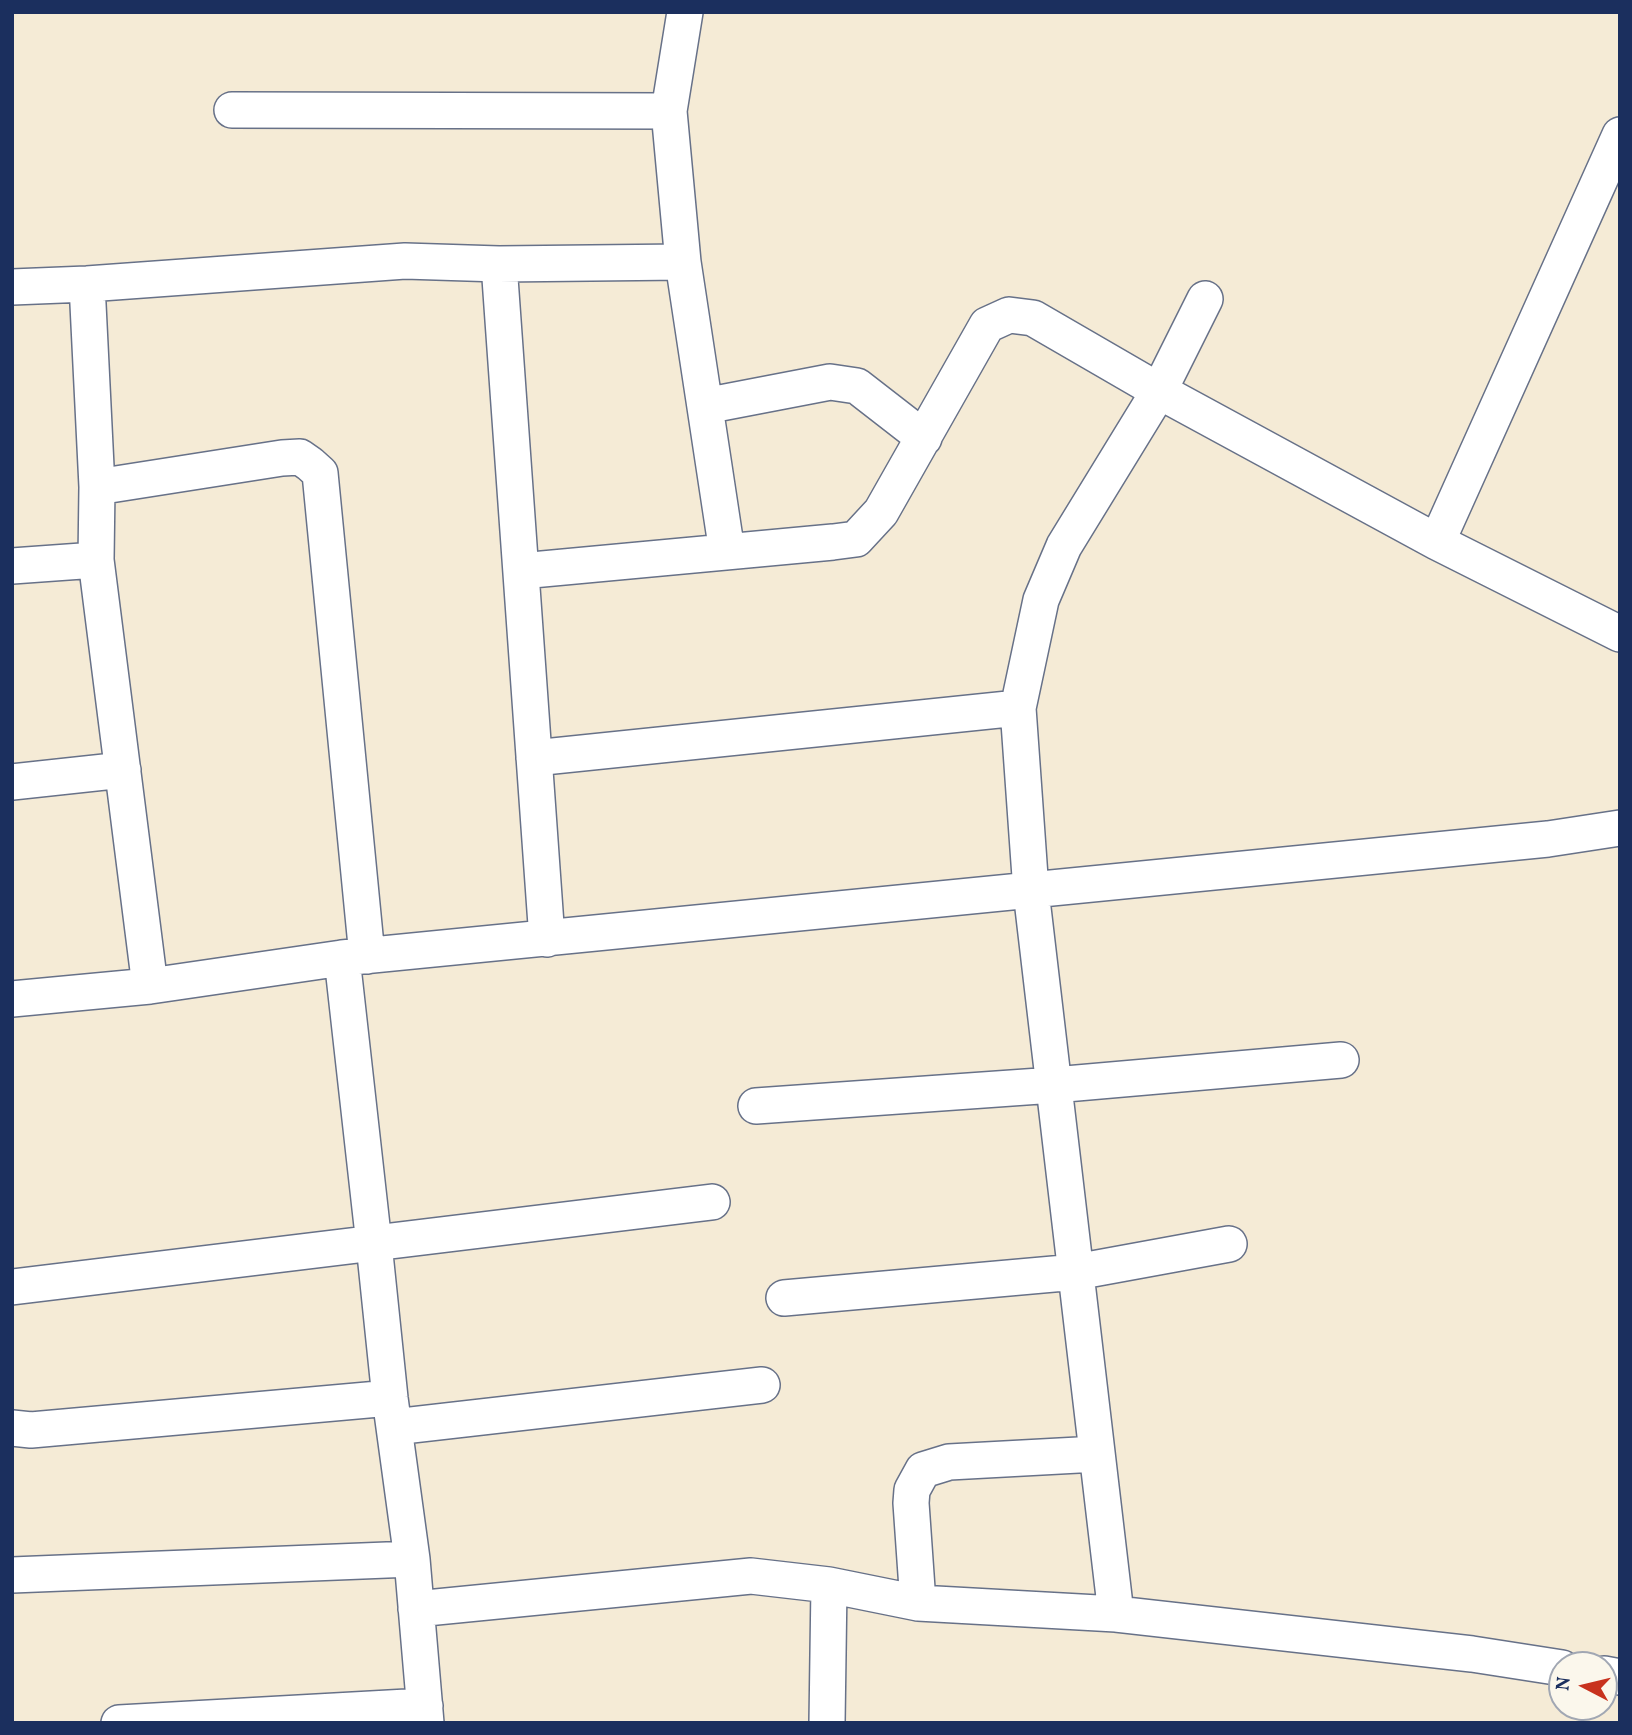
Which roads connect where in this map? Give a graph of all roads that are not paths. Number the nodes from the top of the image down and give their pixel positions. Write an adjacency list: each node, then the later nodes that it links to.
1 (685, 12): 3 (street)
2 (232, 110): 3 (street)
3 (669, 111): 5 (street)
4 (1620, 135): 14 (street)
5 (683, 262): 6 (street); 11 (street)
6 (499, 264): 7 (street); 18 (street)
7 (87, 284): 8 (street); 13 (street)
8 (12, 287)
9 (1205, 299): 10 (street)
10 (1159, 391): 12 (street); 14 (street); 20 (street)
11 (705, 406): 12 (street); 15 (street)
12 (924, 438): 15 (street)
13 (97, 488): 16 (street); 27 (street)
14 (1437, 542): 19 (street)
15 (727, 552): 18 (street)
16 (96, 560): 17 (street); 22 (street)
17 (12, 566)
18 (521, 571): 21 (street)
19 (1620, 634)
20 (1018, 708): 21 (street); 25 (street)
21 (534, 758): 26 (street)
22 (123, 770): 23 (street); 28 (street)
23 (12, 782)
24 (1620, 828): 25 (street)
25 (1031, 891): 26 (street); 31 (street)
26 (547, 939): 27 (street)
27 (354, 957): 28 (street); 34 (street)
28 (150, 986): 29 (street)
29 (12, 999)
30 (1341, 1060): 31 (street)
31 (1054, 1085): 32 (street); 36 (street)
32 (756, 1106)
33 (712, 1202): 34 (street)
34 (374, 1244): 37 (street); 40 (street)
35 (1229, 1244): 36 (street)
36 (1076, 1272): 38 (street); 42 (street)
37 (12, 1287)
38 (784, 1298)
39 (762, 1385): 40 (street)
40 (392, 1412): 41 (street); 43 (street)
41 (12, 1428)
42 (1097, 1454): 46 (street); 48 (street)
43 (412, 1559): 44 (street); 47 (street)
44 (12, 1576)
45 (829, 1585): 46 (street); 47 (street); 52 (street)
46 (918, 1603): 48 (street)
47 (416, 1609): 50 (street)
48 (1116, 1614): 49 (street)
49 (1548, 1666)
50 (425, 1714): 51 (street)
51 (119, 1723)
52 (827, 1723)

